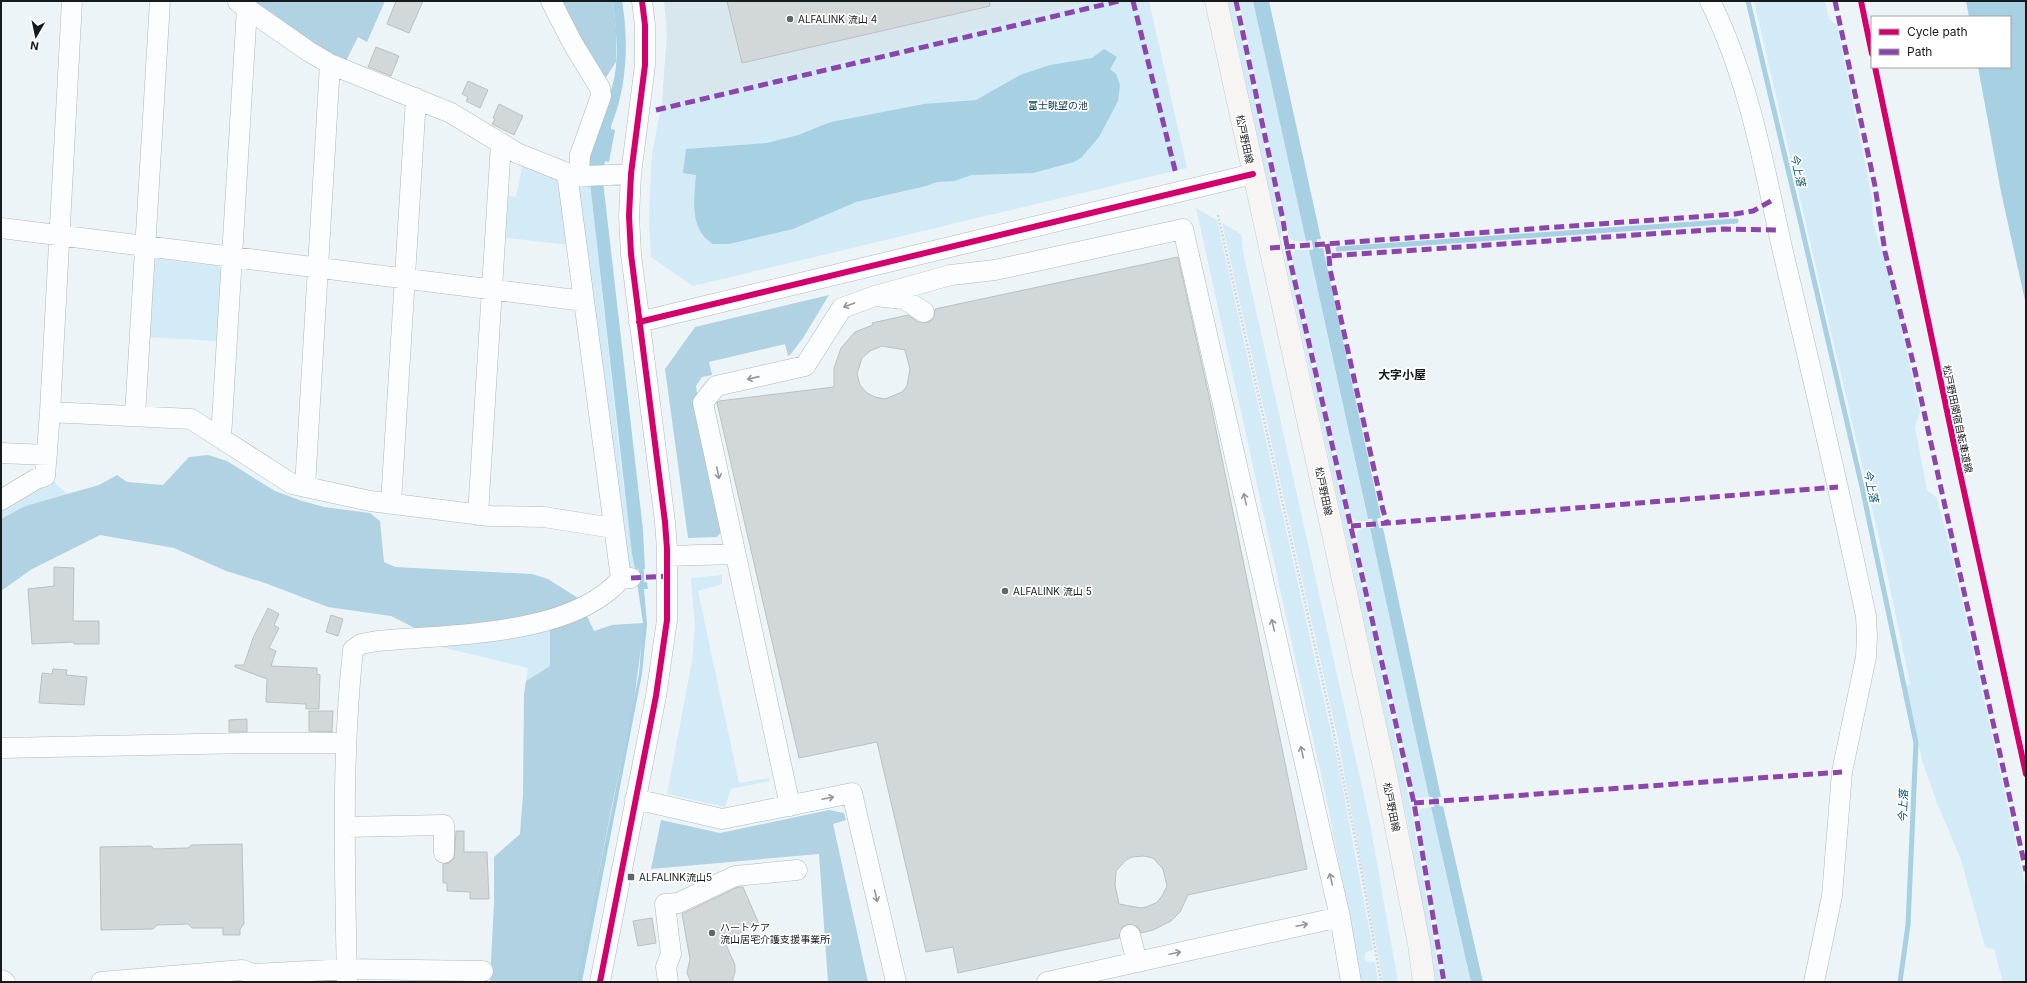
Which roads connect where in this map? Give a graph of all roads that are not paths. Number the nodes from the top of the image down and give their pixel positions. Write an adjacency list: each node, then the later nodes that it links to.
1 (72, 1): 15 (street)
2 (160, 1): 16 (street)
3 (551, 1): 11 (street)
4 (642, 1): 12 (street)
5 (1216, 1): 13 (main road, 松戸野田線)
6 (1710, 1): 59 (street)
7 (241, 5): 8 (street); 17 (street)
8 (330, 64): 9 (street); 18 (street)
9 (416, 98): 10 (street); 19 (street)
10 (501, 143): 11 (street); 20 (street)
11 (584, 174): 12 (street); 22 (street)
12 (631, 174): 24 (street)
13 (1253, 174): 24 (street); 58 (main road, 松戸野田線)
14 (1, 228): 15 (street)
15 (59, 236): 16 (street); 25 (street)
16 (146, 246): 17 (street); 26 (street)
17 (232, 256): 18 (street); 27 (street)
18 (318, 268): 19 (street); 30 (street)
19 (404, 278): 20 (street); 32 (street)
20 (491, 290): 22 (street); 33 (street)
21 (874, 296): 23 (street); 35 (street, one-way to 35); 44 (street, one-way to 21)
22 (584, 300): 34 (street)
23 (924, 312)
24 (639, 322): 36 (street)
25 (50, 412): 26 (street); 29 (street)
26 (135, 416): 27 (street)
27 (221, 438): 30 (street)
28 (1, 453): 29 (street)
29 (47, 455): 31 (street)
30 (305, 487): 32 (street)
31 (1, 500)
32 (391, 503): 33 (street)
33 (478, 515): 34 (street)
34 (613, 528): 37 (street)
35 (735, 554): 36 (street); 40 (street)
36 (667, 556): 39 (street)
37 (346, 743): 38 (street); 41 (street)
38 (1, 748)
39 (635, 799): 40 (street); 53 (street)
40 (790, 806): 55 (street, one-way to 55)
41 (346, 827): 42 (street); 48 (street)
42 (444, 853)
43 (797, 870): 54 (street)
44 (1340, 917): 46 (street, one-way to 44); 57 (street)
45 (1130, 935): 46 (street)
46 (1137, 962): 49 (street)
47 (483, 971): 48 (street)
48 (347, 976): 52 (street)
49 (1098, 976): 56 (street)
50 (1, 980): 51 (street)
51 (5, 982)
52 (101, 982)
53 (600, 982)
54 (668, 982)
55 (896, 982)
56 (1047, 982)
57 (1350, 982)
58 (1424, 982)
59 (1814, 982)

